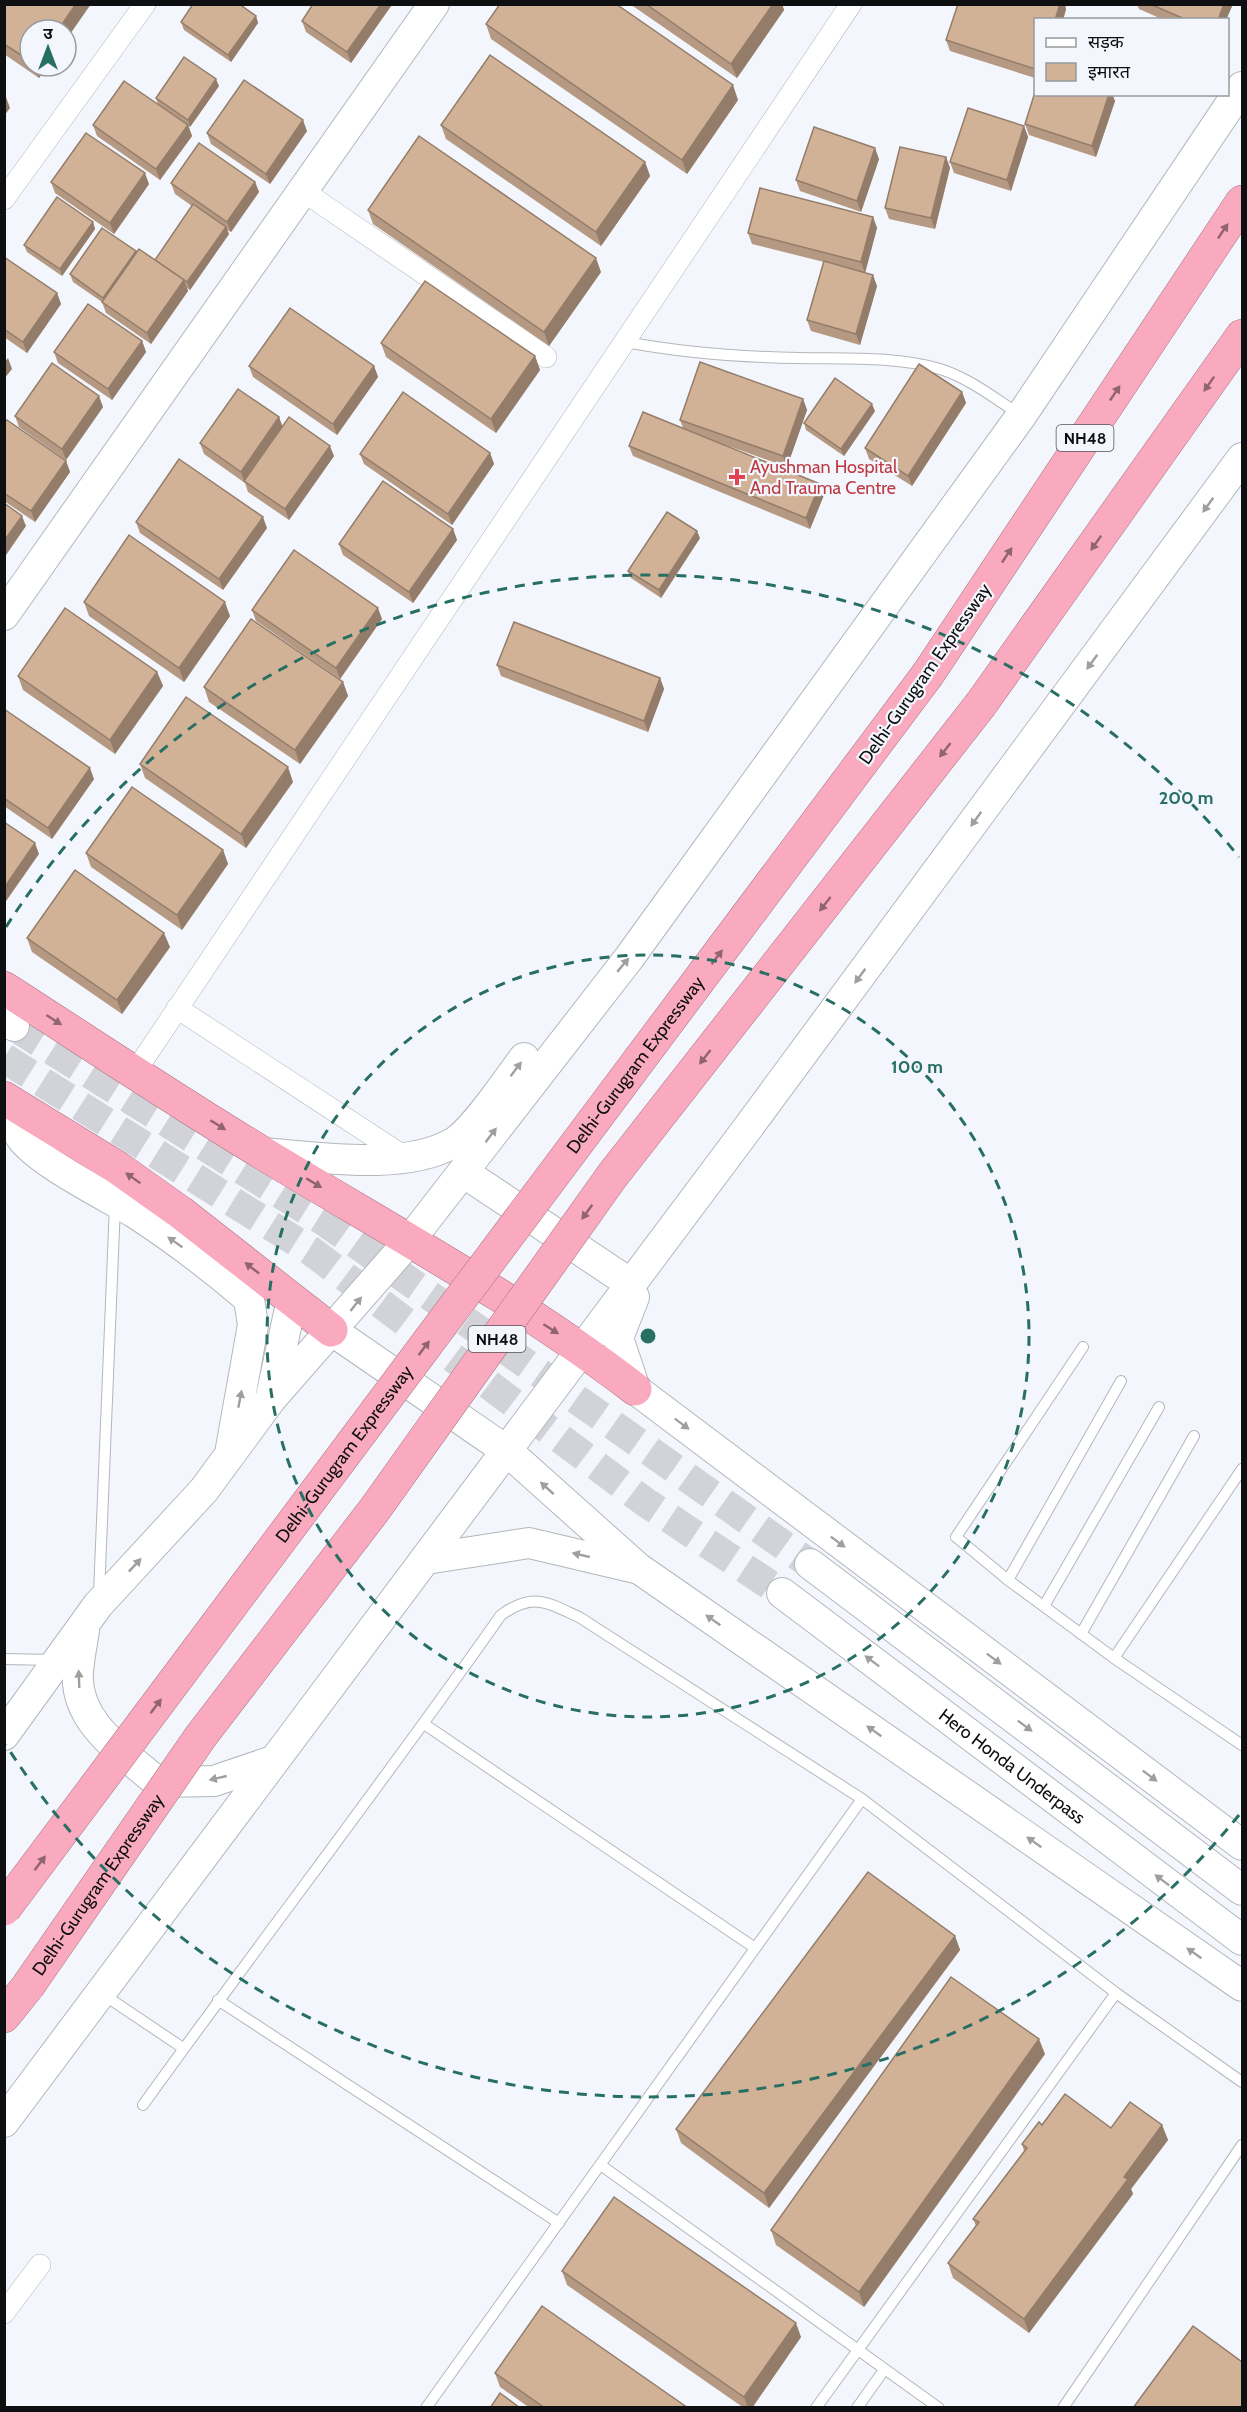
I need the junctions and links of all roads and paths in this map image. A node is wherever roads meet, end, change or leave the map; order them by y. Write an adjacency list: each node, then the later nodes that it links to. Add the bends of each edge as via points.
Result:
1 (145, 4): 6 (street)
2 (434, 4): 5 (main road)
3 (851, 4): 9 (street)
4 (1242, 87): 11 (main road)
5 (303, 191): 10 (street); 13 (main road)
6 (4, 199)
7 (1242, 202): 55 (highway, Delhi-Gurugram Expressway / NH48, one-way to 7, bridge, via 928,674)
8 (1242, 336): 62 (highway, Delhi-Gurugram Expressway / NH48, one-way to 62, bridge, via 981,704 612,1176 375,1509 201,1736)
9 (626, 342): 11 (lane, via 725,357 917,364 962,378); 16 (street)
10 (546, 357)
11 (1022, 416): 15 (main road, one-way to 11, via 636,948)
12 (1242, 458): 24 (main road, one-way to 24)
13 (4, 615)
14 (4, 988): 17 (highway, one-way to 17)
15 (596, 996): 20 (main road, one-way to 15, via 435,1151 469,1130 552,1023 571,1006); 21 (main road, one-way to 15)
16 (177, 1008): 17 (street); 20 (street)
17 (135, 1072): 19 (highway, one-way to 19)
18 (8, 1100): 22 (main road, via 13,1125 24,1141); 25 (highway, one-way to 18, via 163,1199)
19 (263, 1153): 20 (main road, via 331,1158); 23 (highway, one-way to 23)
20 (405, 1157)
21 (463, 1172): 23 (main road); 24 (main road)
22 (116, 1202): 35 (main road, one-way to 22, via 253,1325 249,1299 214,1269); 43 (lane)
23 (410, 1240): 26 (main road, one-way to 23); 28 (highway, one-way to 28)
24 (639, 1273): 28 (main road); 30 (main road, via 618,1338)
25 (291, 1299): 26 (highway); 31 (main road)
26 (331, 1330): 31 (main road); 34 (main road)
27 (1083, 1347): 40 (lane, via 956,1537)
28 (583, 1349): 30 (highway); 34 (main road)
29 (1121, 1380): 40 (lane)
30 (635, 1389): 53 (main road, one-way to 53)
31 (271, 1400): 35 (main road)
32 (1159, 1407): 42 (lane)
33 (1194, 1436): 44 (lane)
34 (507, 1451): 37 (main road); 39 (main road, one-way to 34)
35 (229, 1456): 43 (main road, one-way to 35, via 204,1490)
36 (1242, 1469): 45 (lane)
37 (426, 1559): 39 (main road, one-way to 37, via 529,1543); 51 (main road)
38 (810, 1564): 54 (main road, one-way to 54)
39 (638, 1568): 58 (main road, one-way to 39)
40 (1008, 1580): 42 (lane)
41 (783, 1593): 56 (main road, Hero Honda Underpass, one-way to 41)
42 (1044, 1606): 44 (lane)
43 (92, 1615): 47 (main road); 51 (main road, one-way to 43, via 214,1781 157,1782 91,1721 80,1697 78,1674)
44 (1081, 1634): 45 (lane)
45 (1114, 1658): 50 (lane)
46 (4, 1659): 47 (lane)
47 (59, 1660): 49 (main road)
48 (424, 1724): 52 (lane, via 501,1615 519,1603 538,1600 579,1617); 57 (lane); 61 (lane)
49 (4, 1734)
50 (1242, 1745)
51 (273, 1761): 59 (main road)
52 (862, 1799): 57 (lane); 60 (lane)
53 (1242, 1845)
54 (1242, 1890)
55 (4, 1909)
56 (1242, 1940)
57 (754, 1948): 68 (lane)
58 (1242, 1986)
59 (100, 1993): 63 (lane); 66 (main road)
60 (1116, 1993): 64 (lane); 72 (lane)
61 (218, 2001): 63 (lane); 69 (lane)
62 (4, 2016)
63 (183, 2048): 65 (lane)
64 (1242, 2082)
65 (143, 2106)
66 (4, 2122)
67 (1242, 2145): 78 (lane)
68 (602, 2166): 69 (lane); 72 (lane)
69 (559, 2223): 74 (lane)
70 (39, 2265): 71 (street)
71 (4, 2313)
72 (860, 2350): 73 (lane); 75 (lane)
73 (884, 2370): 76 (lane); 77 (lane)
74 (426, 2408)
75 (816, 2408)
76 (857, 2408)
77 (939, 2408)
78 (1063, 2408)

